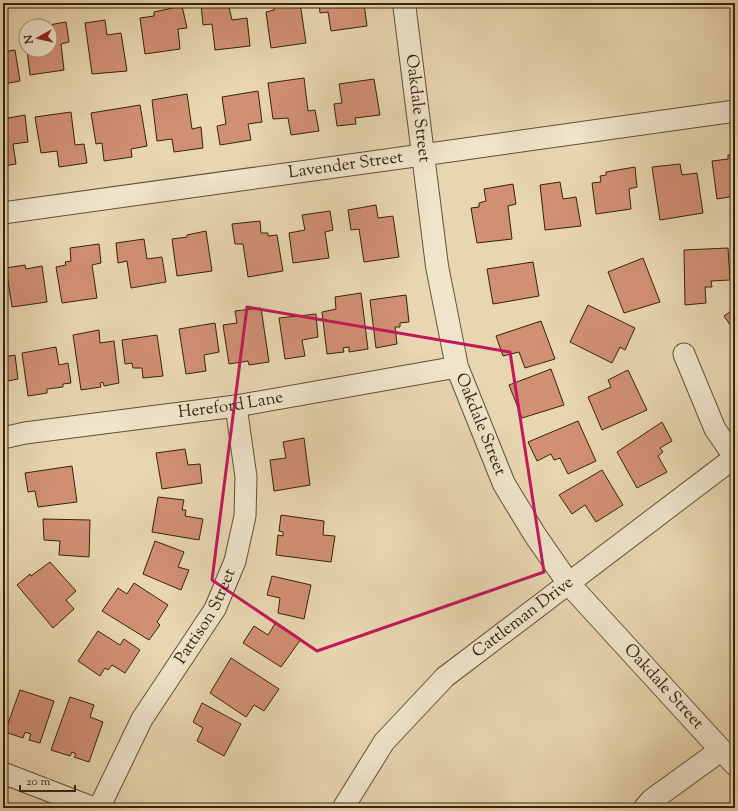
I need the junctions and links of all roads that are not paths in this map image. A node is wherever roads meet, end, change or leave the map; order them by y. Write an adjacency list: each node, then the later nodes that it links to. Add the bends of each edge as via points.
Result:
1 (404, 3): 3 (street, Oakdale Street)
2 (735, 111): 3 (street, Lavender Street)
3 (422, 155): 4 (street, Lavender Street); 6 (street, Oakdale Street, via 437,266)
4 (3, 212)
5 (684, 354): 9 (street, via 715,429)
6 (457, 367): 7 (street, Hereford Lane); 10 (street, Oakdale Street, via 504,484)
7 (236, 406): 8 (street, Hereford Lane); 14 (street, Pattison Street, via 246,476 245,516 235,561 216,609 142,719)
8 (3, 438)
9 (735, 458): 10 (street, Cattleman Drive)
10 (569, 584): 11 (street, Oakdale Street); 15 (street, Cattleman Drive, via 445,677 384,742)
11 (728, 758): 16 (street, via 652,800)
12 (3, 773): 13 (street)
13 (94, 808)
14 (99, 808)
15 (343, 808)
16 (645, 808)

